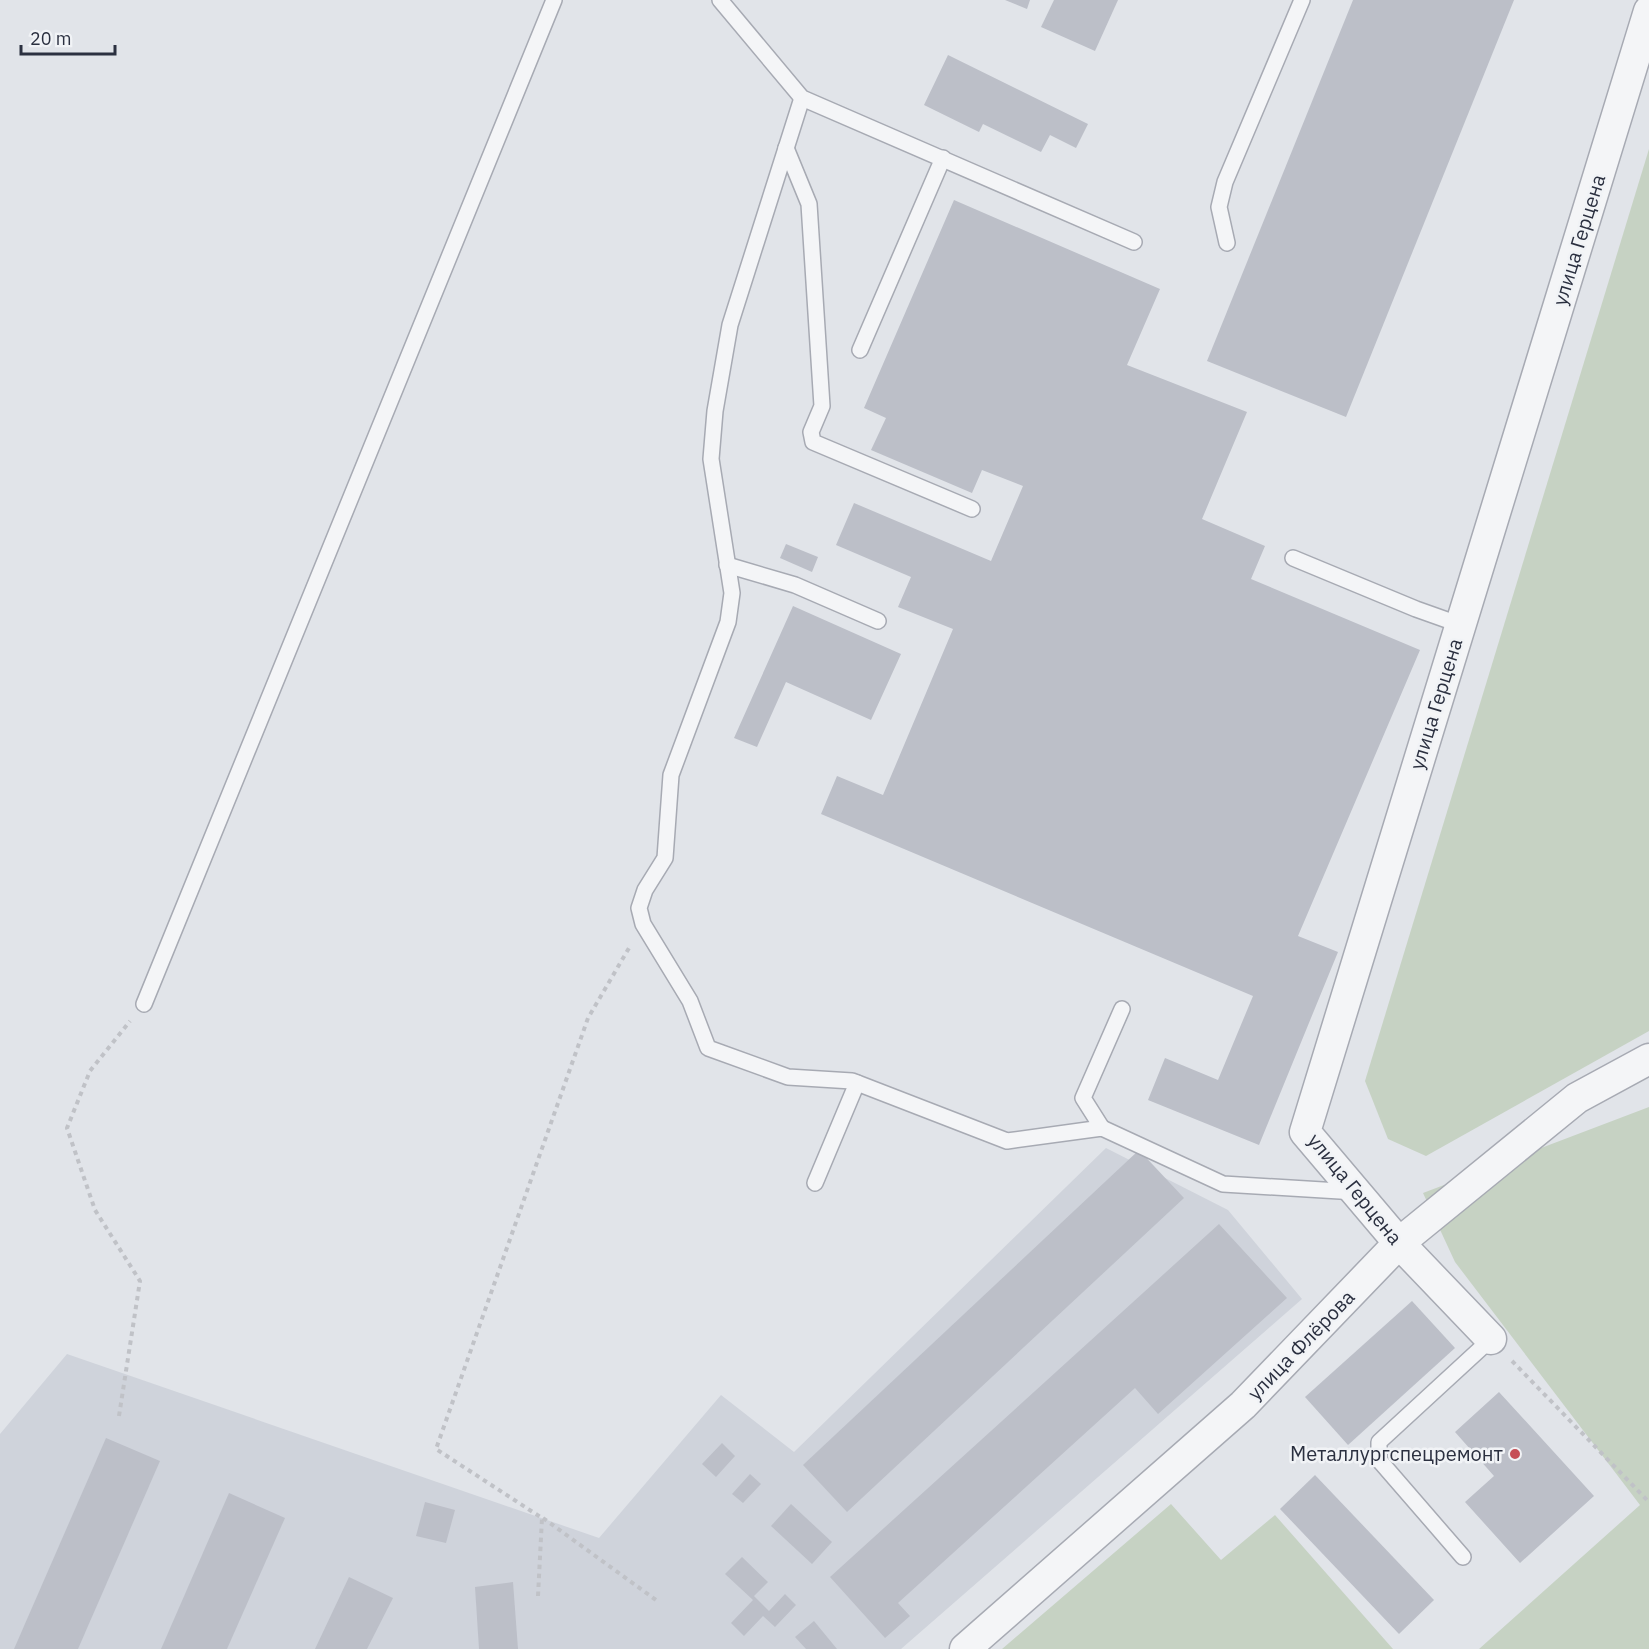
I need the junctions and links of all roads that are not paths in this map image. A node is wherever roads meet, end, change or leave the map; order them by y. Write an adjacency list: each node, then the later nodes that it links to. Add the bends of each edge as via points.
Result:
1 (554, 0): 16 (lane)
2 (720, 0): 5 (lane)
3 (1302, 0): 9 (lane, via 1225,182 1219,207)
4 (1649, 11): 15 (street, улица Герцена)
5 (802, 98): 6 (lane); 7 (lane)
6 (786, 148): 11 (lane, via 809,204 822,406 811,432 813,442); 13 (lane, via 730,325 715,411 711,459)
7 (943, 158): 8 (lane); 10 (lane)
8 (1134, 242)
9 (1227, 243)
10 (860, 350)
11 (972, 509)
12 (1293, 558): 15 (lane)
13 (727, 565): 14 (lane, via 795,585); 19 (lane, via 732,593 728,622 671,775 665,858 645,890 639,908 643,924 690,1001 708,1048 788,1077)
14 (878, 621)
15 (1461, 625): 22 (street, улица Герцена, via 1305,1132)
16 (144, 1004)
17 (1122, 1009): 20 (lane, via 1083,1098)
18 (1649, 1059): 23 (street, улица Флёрова, via 1577,1098)
19 (857, 1083): 20 (lane, via 1007,1141); 21 (lane)
20 (1102, 1128): 22 (lane, via 1223,1184)
21 (815, 1183)
22 (1356, 1192): 23 (street, улица Герцена)
23 (1399, 1243): 24 (street, улица Герцена); 26 (street, улица Флёрова, via 1243,1405)
24 (1491, 1339): 25 (lane, via 1379,1442 1379,1460)
25 (1463, 1557)
26 (965, 1649)

